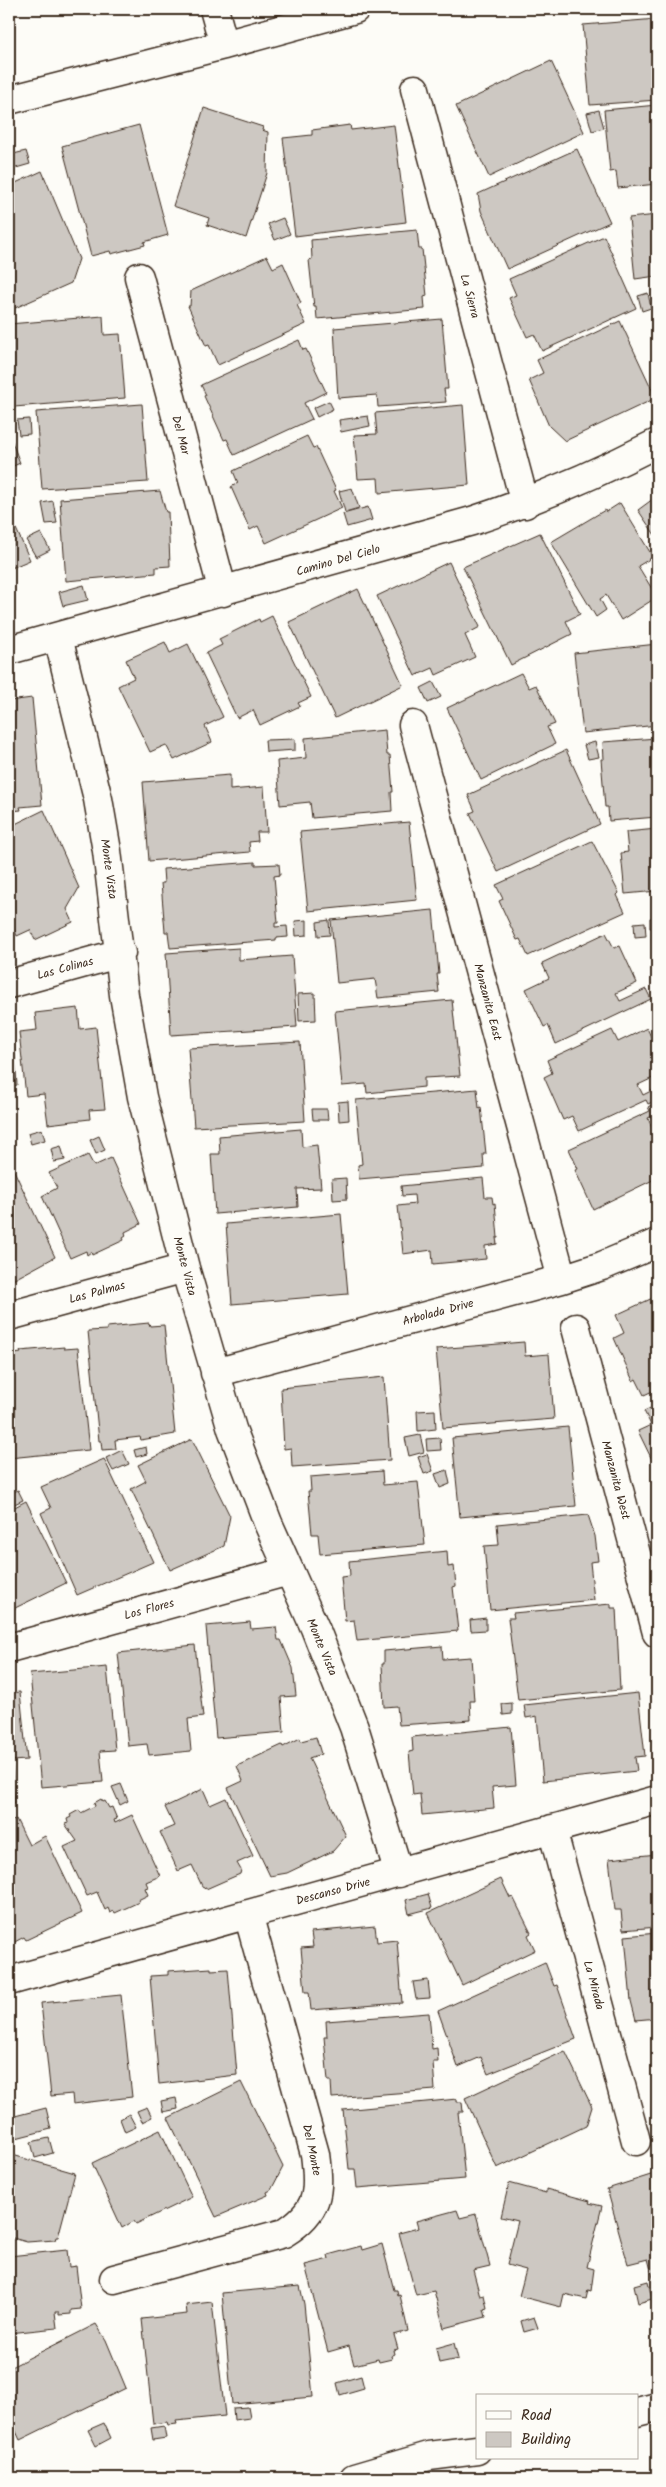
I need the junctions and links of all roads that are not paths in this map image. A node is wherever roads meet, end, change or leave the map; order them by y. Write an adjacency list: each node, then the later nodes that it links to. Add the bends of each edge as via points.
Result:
1 (214, 9): 3 (street)
2 (355, 9): 3 (street)
3 (224, 45): 5 (street)
4 (415, 89): 8 (street, La Sierra)
5 (9, 100)
6 (139, 278): 9 (street, Del Mar)
7 (657, 443): 8 (street, Camino Del Cielo, via 592,476)
8 (524, 504): 9 (street, Camino Del Cielo)
9 (223, 592): 10 (street, Camino Del Cielo)
10 (58, 637): 11 (street, Camino Del Cielo); 13 (street, Monte Vista, via 98,799)
11 (9, 650)
12 (413, 725): 17 (street, Manzanita East)
13 (121, 953): 14 (street, Las Colinas); 16 (street, Monte Vista, via 142,1097)
14 (9, 984)
15 (657, 1243): 17 (street, Arbolada Drive)
16 (185, 1268): 18 (street, Las Palmas); 20 (street, Monte Vista)
17 (562, 1279): 20 (street, Arbolada Drive)
18 (9, 1316)
19 (576, 1328): 22 (street, Manzanita West)
20 (215, 1373): 21 (street, Monte Vista, via 250,1478)
21 (289, 1571): 23 (street, Los Flores); 26 (street, Monte Vista, via 354,1727)
22 (657, 1633)
23 (9, 1648)
24 (657, 1800): 25 (street, Descanso Drive)
25 (552, 1829): 26 (street, Descanso Drive); 29 (street, La Mirada)
26 (399, 1873): 27 (street, Descanso Drive)
27 (248, 1914): 28 (street, Descanso Drive); 30 (street, Del Monte, via 315,2154 318,2181 314,2204 301,2222 284,2233)
28 (9, 1981)
29 (636, 2141)
30 (114, 2279)
31 (657, 2407): 32 (street)
32 (638, 2412)
33 (476, 2450): 34 (street, via 429,2456)
34 (354, 2478)

